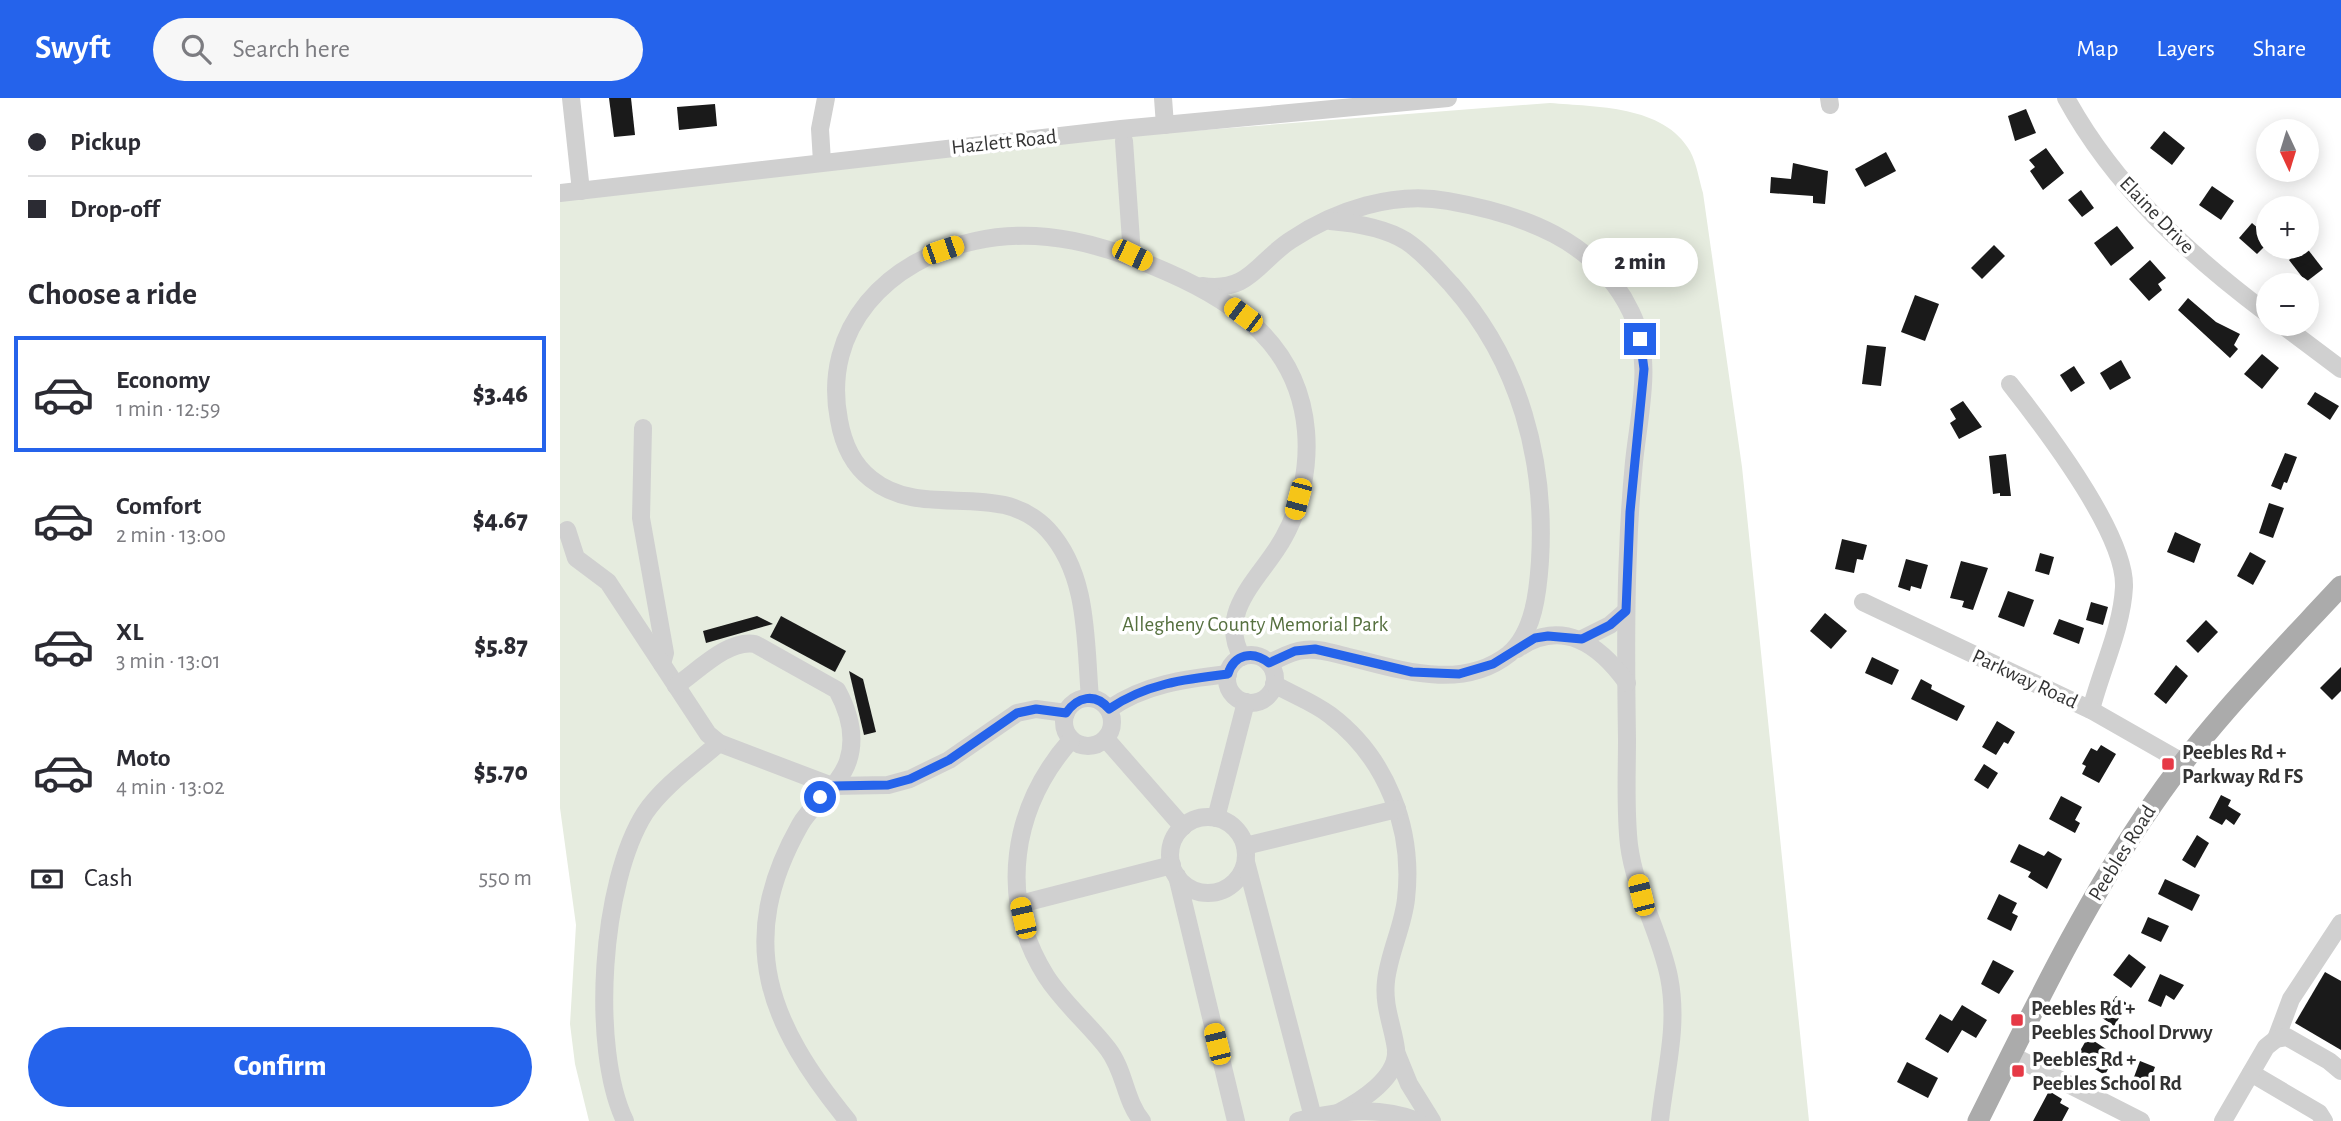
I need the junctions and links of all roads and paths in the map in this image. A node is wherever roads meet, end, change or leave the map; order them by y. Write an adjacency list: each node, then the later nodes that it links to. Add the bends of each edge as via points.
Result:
1 (571, 98): 9 (street)
2 (826, 98): 8 (street, via 820,129)
3 (1163, 98): 6 (street)
4 (1448, 98): 6 (street, Hazlett Road)
5 (2066, 98): 14 (street, Elaine Drive, via 2101,155 2154,216)
6 (1165, 125): 8 (street, Hazlett Road)
7 (1124, 141): 12 (street)
8 (822, 162): 9 (street, Hazlett Road)
9 (581, 191): 10 (street, Hazlett Road)
10 (560, 193)
11 (1325, 221): 13 (street, via 1287,242 1242,282); 22 (street, via 1389,233 1418,250 1460,294 1498,350 1513,379 1537,465 1541,542); 23 (street, via 1388,201 1450,201 1553,232 1579,247 1608,275 1633,316 1644,369)
12 (1132, 255): 13 (street); 34 (street, via 1030,236 987,238 943,250 901,273 867,305 844,340 835,374 837,411 848,449 856,465 878,484 923,501 977,499 1013,506 1030,514 1056,540 1069,559 1080,592)
13 (1202, 286): 27 (street, via 1243,315 1275,347 1296,386 1307,434 1304,479 1293,520 1236,610 1235,645)
14 (2256, 304)
15 (2296, 336): 16 (street)
16 (2341, 369)
17 (2010, 384): 37 (street, via 2071,466 2121,562 2123,597)
18 (643, 428): 29 (street, via 640,518 665,653)
19 (567, 530): 29 (street, via 576,558 608,582)
20 (2341, 586): 42 (main road, Peebles Road)
21 (1863, 602): 37 (street, Parkway Road)
22 (1534, 606): 24 (street, via 1542,623); 26 (street)
23 (1626, 611): 25 (street); 31 (street)
24 (1558, 636): 25 (street); 26 (street, via 1535,638)
25 (1582, 639): 31 (street, via 1603,654)
26 (1511, 653): 28 (street, via 1477,671 1444,676 1315,649 1295,651)
27 (1242, 656): 28 (street, via 1256,655); 30 (street)
28 (1269, 663): 32 (street)
29 (662, 664): 33 (street)
30 (1228, 674): 35 (street, via 1232,693); 36 (street, via 1163,684 1126,697)
31 (1626, 683): 64 (street, via 1629,845 1669,976 1674,1017)
32 (1274, 684): 35 (street, via 1263,699); 44 (street, via 1344,726 1378,768)
33 (676, 686): 41 (street, via 701,726); 43 (street, via 746,642 837,690 852,737 847,764)
34 (1090, 698): 36 (street); 38 (street, via 1072,704)
35 (1246, 702): 45 (street)
36 (1109, 709): 39 (street, via 1113,722)
37 (2091, 710): 42 (street, Parkway Road)
38 (1066, 713): 40 (street, via 1065,730); 43 (street, via 1036,709 1017,713 949,760 910,779 888,785)
39 (1106, 739): 40 (street, via 1091,746); 46 (street)
40 (1072, 740): 49 (street, via 1042,776 1023,825 1017,869)
41 (719, 743): 43 (street); 59 (street, via 646,811 615,897 604,998 609,1065)
42 (2184, 763): 53 (main road, Peebles Road, via 2099,889)
43 (832, 786): 60 (street, via 801,824 782,862 765,915 764,955 774,999 793,1042)
44 (1397, 809): 47 (street); 52 (street, via 1405,833 1408,869 1406,902 1386,982)
45 (1216, 818): 46 (street, via 1196,819); 47 (street, via 1234,826)
46 (1182, 827): 48 (street, via 1172,842)
47 (1246, 854): 48 (street, via 1232,884 1217,892 1196,891); 58 (street)
48 (1174, 870): 49 (street); 61 (street)
49 (1020, 904): 57 (street, via 1035,958 1058,994 1109,1050)
50 (2341, 923): 51 (street, via 2291,999)
51 (2276, 1039): 54 (street, via 2287,1037); 55 (street, via 2266,1046)
52 (1396, 1052): 56 (street, via 1370,1095); 63 (street)
53 (2011, 1055): 65 (main road, Peebles Road); 66 (street)
54 (2341, 1072)
55 (2251, 1073): 67 (street); 68 (street, via 2319,1113)
56 (1338, 1113): 58 (street); 62 (street, via 1382,1111)
57 (1136, 1118)
58 (1308, 1120)
59 (625, 1121)
60 (848, 1121)
61 (1236, 1121)
62 (1418, 1121)
63 (1432, 1121)
64 (1660, 1121)
65 (1978, 1121)
66 (2141, 1121)
67 (2223, 1121)
68 (2324, 1121)

